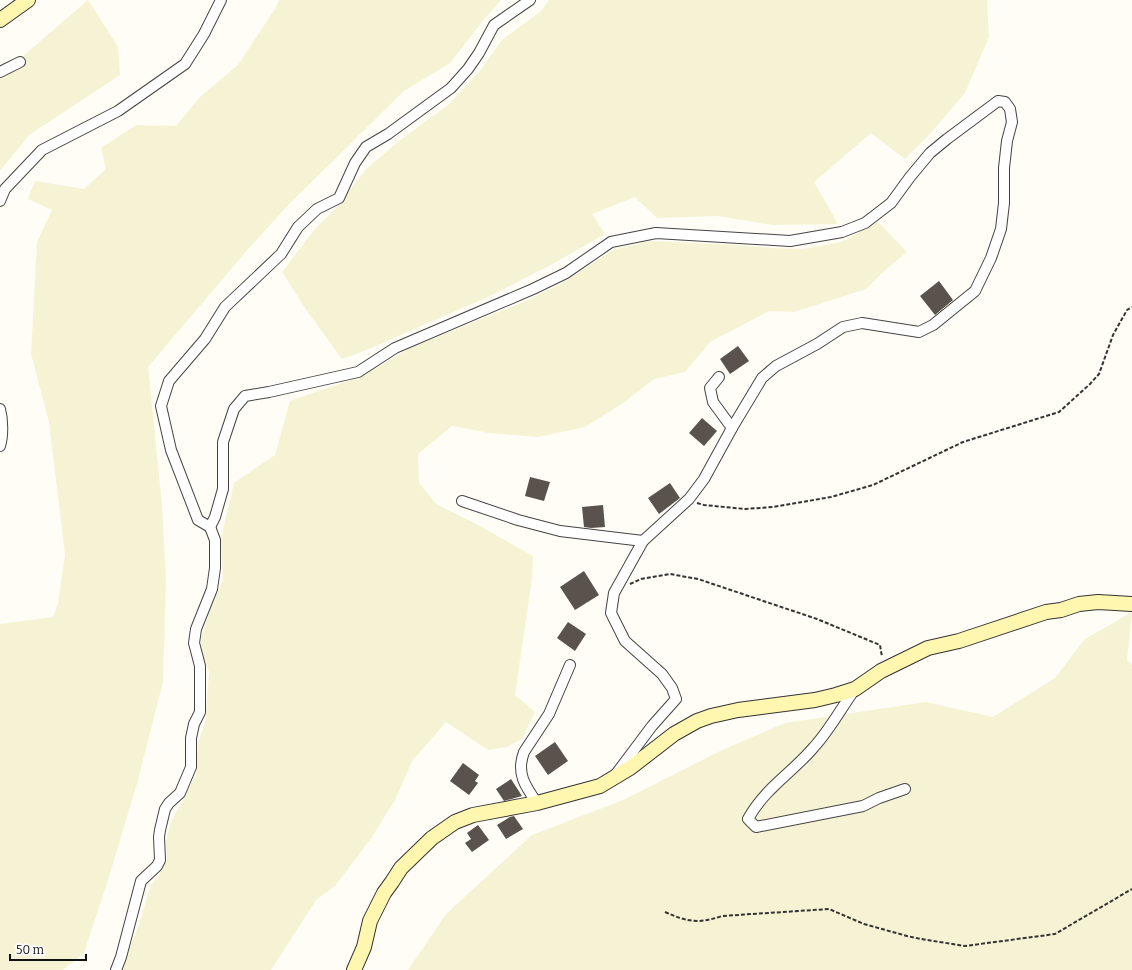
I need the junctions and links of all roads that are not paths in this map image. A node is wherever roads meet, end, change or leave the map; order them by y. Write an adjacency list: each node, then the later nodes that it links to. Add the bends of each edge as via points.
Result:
1 (28, 0): 4 (street)
2 (221, 0): 7 (street, via 185,64 118,111 42,150 6,189)
3 (530, 0): 13 (street, via 494,25 480,53 450,88 388,134 366,147 355,163 339,198 317,209 298,227 281,254 225,307 205,339 169,380 161,406 171,450 198,520)
4 (0, 20)
5 (20, 62): 6 (street)
6 (0, 72)
7 (0, 201)
8 (719, 377): 10 (street, via 710,388 713,402)
9 (0, 409): 11 (street)
10 (732, 428): 13 (street, via 762,378 776,366 843,327 862,323 920,332 933,325 975,291 1001,229 1004,168 1012,122 1010,109 1005,102 998,101 947,138 910,177 891,203 864,223 842,232 790,241 656,233 611,242 559,276 395,348 358,372 245,396 234,409 223,442 223,489); 14 (street, via 704,479 688,499)
11 (0, 446)
12 (462, 501): 14 (street, via 560,531)
13 (210, 527): 21 (street, via 215,540 215,568 212,589 196,629 194,643 200,666 200,712 194,724 192,767 180,793 165,809 159,837 160,860 153,871 141,881)
14 (643, 541): 18 (street, via 614,593 611,613 625,641 662,674 676,699)
15 (1132, 604): 17 (street, via 1079,604 928,648 882,671)
16 (570, 665): 20 (street, via 549,714 524,752 520,765 526,787)
17 (855, 689): 18 (street, via 815,700 712,716 686,726); 19 (street, via 814,747 764,795 748,819 756,827 855,808)
18 (614, 777): 20 (street, via 600,786)
19 (905, 789)
20 (537, 804): 22 (street, via 473,815 454,822 432,838 401,868 384,893 370,921 364,947)
21 (116, 970)
22 (354, 970)

